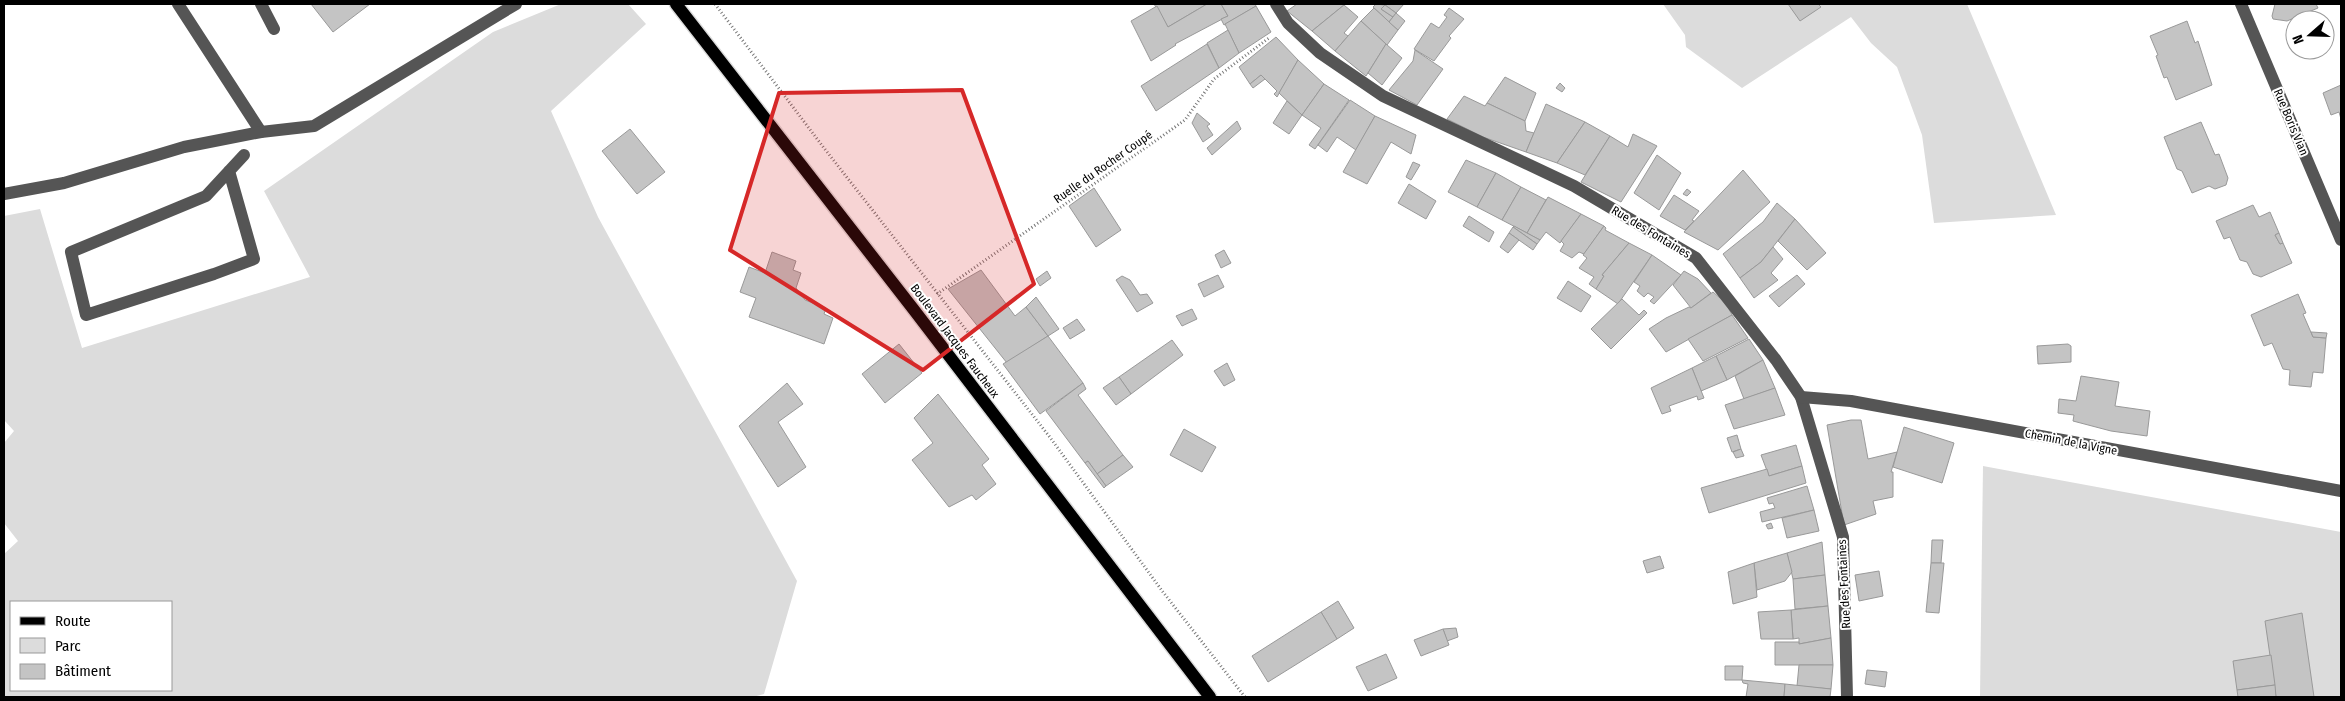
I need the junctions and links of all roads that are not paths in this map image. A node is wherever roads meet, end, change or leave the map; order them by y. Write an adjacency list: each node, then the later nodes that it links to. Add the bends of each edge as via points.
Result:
1 (178, 4): 8 (street)
2 (261, 4): 7 (street)
3 (516, 4): 8 (street, via 314,126)
4 (676, 4): 15 (main road, Boulevard Jacques Faucheux)
5 (1276, 4): 13 (street, Rue des Fontaines, via 1288,23 1320,53 1383,96 1574,186 1696,258)
6 (2241, 4): 12 (street, Rue Boris Vian)
7 (274, 29)
8 (261, 132): 11 (street, via 184,148 64,183)
9 (244, 155): 10 (street)
10 (229, 171): 10 (street, via 206,196 71,252 86,314 254,259)
11 (4, 194)
12 (2341, 240)
13 (1801, 397): 14 (street, Chemin de la Vigne, via 1861,403); 16 (street, Rue des Fontaines, via 1843,537)
14 (2341, 491)
15 (1210, 697)
16 (1847, 697)

